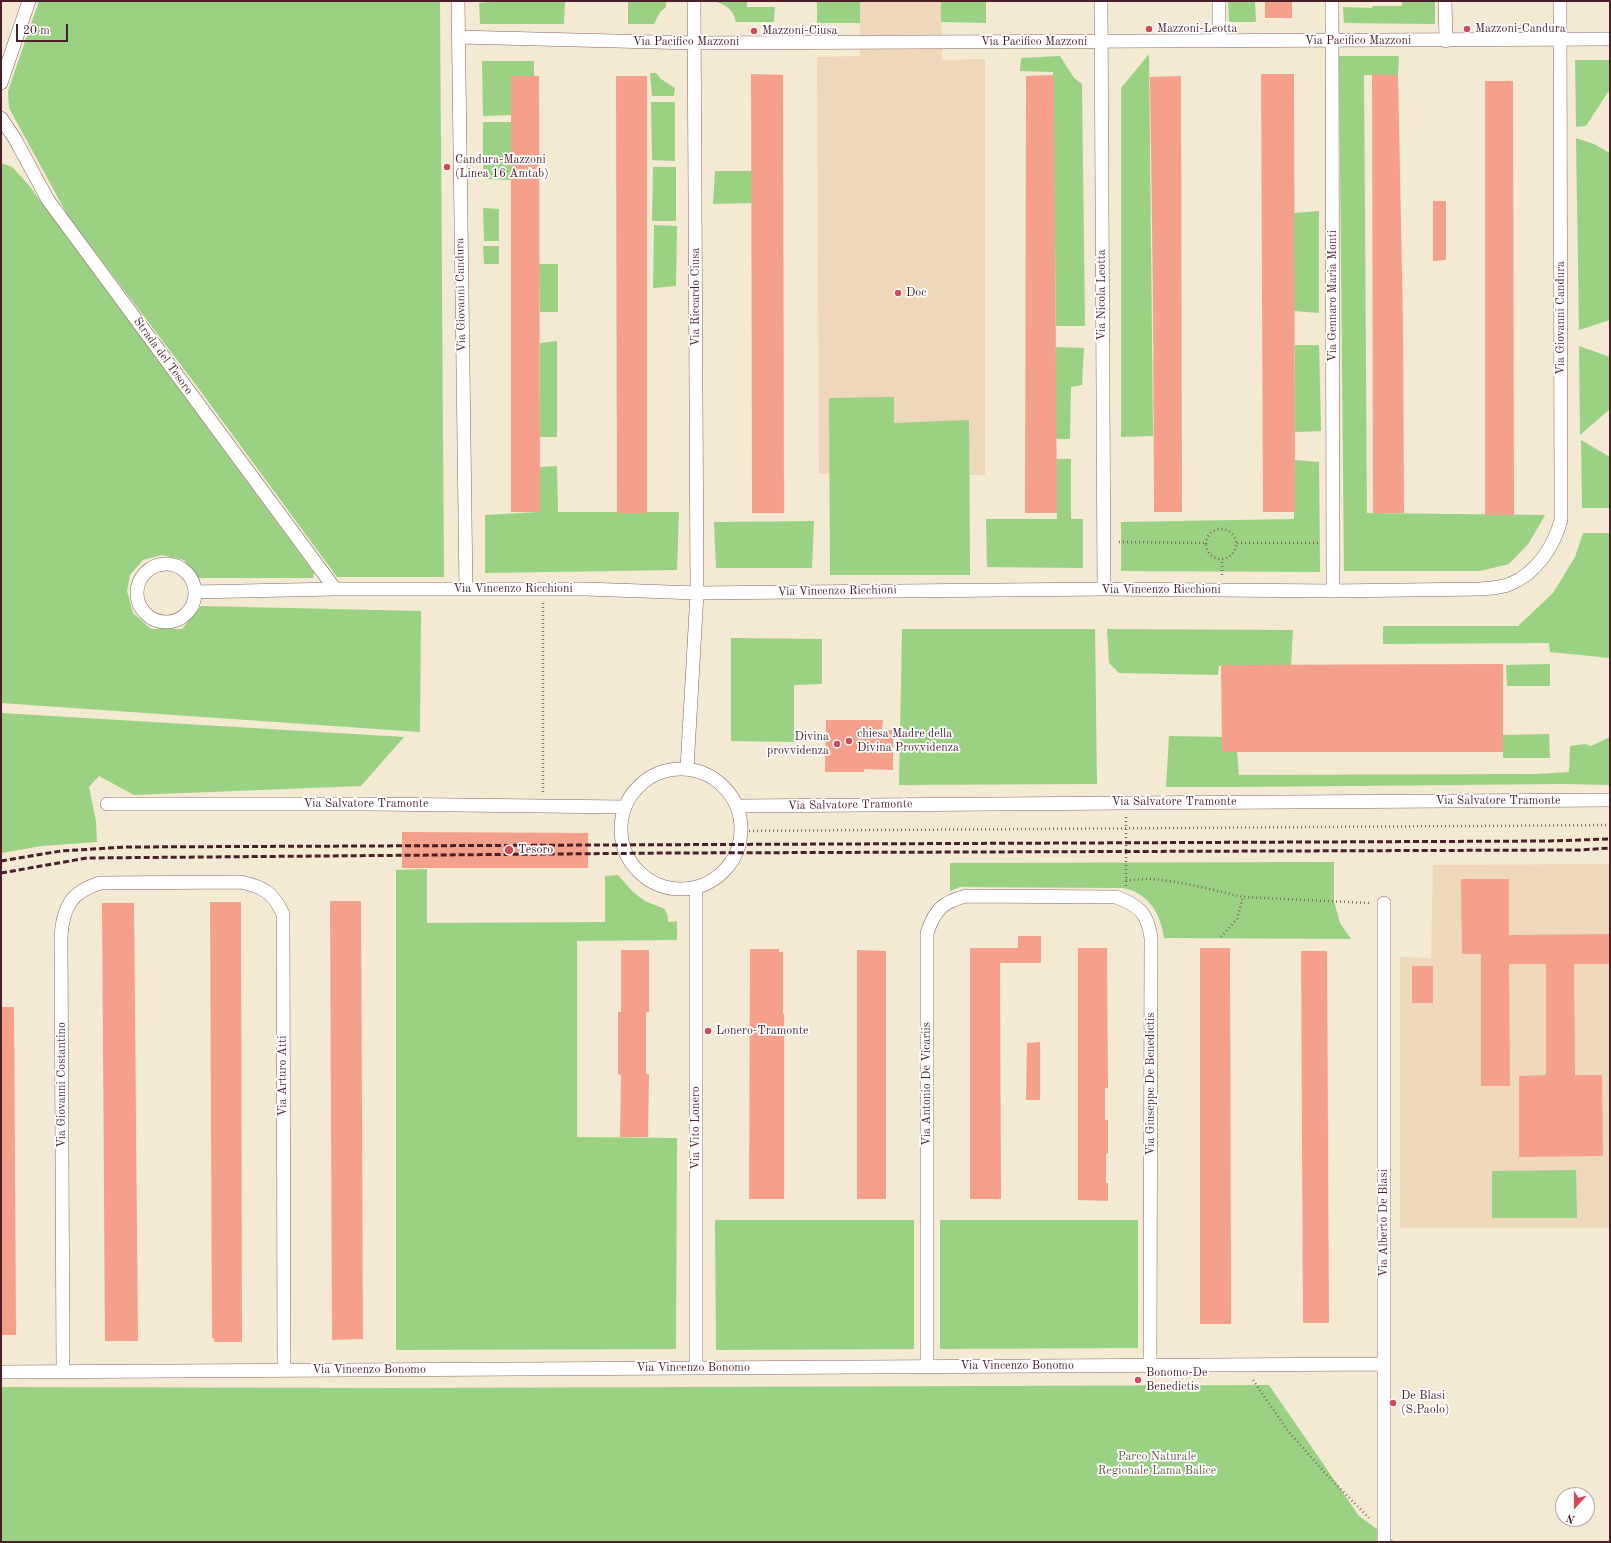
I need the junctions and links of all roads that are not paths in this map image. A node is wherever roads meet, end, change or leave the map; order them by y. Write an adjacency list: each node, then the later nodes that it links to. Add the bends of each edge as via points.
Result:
1 (29, 1): 17 (street)
2 (458, 1): 9 (street, Via Giovanni Candura)
3 (694, 1): 16 (street, Via Riccardo Ciusa)
4 (1101, 1): 15 (street, Via Nicola Leotta)
5 (1219, 1): 13 (street)
6 (1332, 1): 12 (street, Via Gennaro Maria Monti)
7 (1445, 1): 14 (street)
8 (1560, 1): 10 (street, Via Giovanni Candura)
9 (458, 37): 16 (street, Via Pacifico Mazzoni); 20 (street, Via Giovanni Candura)
10 (1560, 39): 11 (street, Via Pacifico Mazzoni); 14 (street, Via Pacifico Mazzoni); 22 (street, Via Giovanni Candura, via 1561,520 1551,547 1535,566 1510,584)
11 (1610, 39)
12 (1332, 40): 13 (street, Via Pacifico Mazzoni); 14 (street, Via Pacifico Mazzoni); 23 (street, Via Gennaro Maria Monti)
13 (1219, 41): 15 (street, Via Pacifico Mazzoni)
14 (1446, 41)
15 (1101, 42): 16 (street, Via Pacifico Mazzoni); 21 (street, Via Nicola Leotta)
16 (694, 43): 25 (street, Via Riccardo Ciusa)
17 (1, 82)
18 (1, 118): 19 (street, Strada del Tesoro, via 48,200)
19 (335, 589): 20 (street, Via Vincenzo Ricchioni); 24 (street, Via Vincenzo Ricchioni)
20 (466, 589): 25 (street, Via Vincenzo Ricchioni)
21 (1104, 589): 23 (street, Via Vincenzo Ricchioni); 25 (street, Via Vincenzo Ricchioni)
22 (1480, 589): 23 (street, Via Vincenzo Ricchioni)
23 (1332, 591)
24 (195, 592): 24 (street, via 189,575 174,565 164,564 144,574 138,585 137,595 141,607 150,617 167,621 176,620 190,609)
25 (697, 593): 26 (street, Via Riccardo Ciusa)
26 (687, 769): 29 (street, via 703,773 717,781 729,792); 30 (street, via 668,770 650,778 635,790)
27 (1610, 800): 29 (street, Via Salvatore Tramonte)
28 (108, 804): 30 (street, Via Salvatore Tramonte)
29 (737, 806): 32 (street, via 741,831 735,858 724,872)
30 (625, 807): 32 (street, via 621,825 622,844 629,861 641,875 657,885 675,890)
31 (165, 882): 39 (street, Via Arturo Atti, via 240,882 257,885 269,892 278,902 283,914); 41 (street, Via Giovanni Costantino, via 100,883 86,888 68,904 62,920)
32 (696, 888): 38 (street, Via Vito Lonero)
33 (1040, 897): 36 (street, Via Giuseppe De Benedictis, via 1116,897 1131,902 1143,912 1150,925); 37 (street, Via Antonio De Vicariis, via 966,896 954,899 942,906 932,918 927,933)
34 (1384, 903): 35 (street, Via Alberto De Blasi)
35 (1384, 1364): 36 (street, Via Vincenzo Bonomo); 42 (street, Via Alberto De Blasi)
36 (1150, 1365): 37 (street, Via Vincenzo Bonomo)
37 (927, 1366): 38 (street, Via Vincenzo Bonomo)
38 (696, 1368): 39 (street, Via Vincenzo Bonomo)
39 (284, 1370): 41 (street, Via Vincenzo Bonomo)
40 (1, 1372): 41 (street, Via Vincenzo Bonomo)
41 (63, 1372)
42 (1384, 1538)

